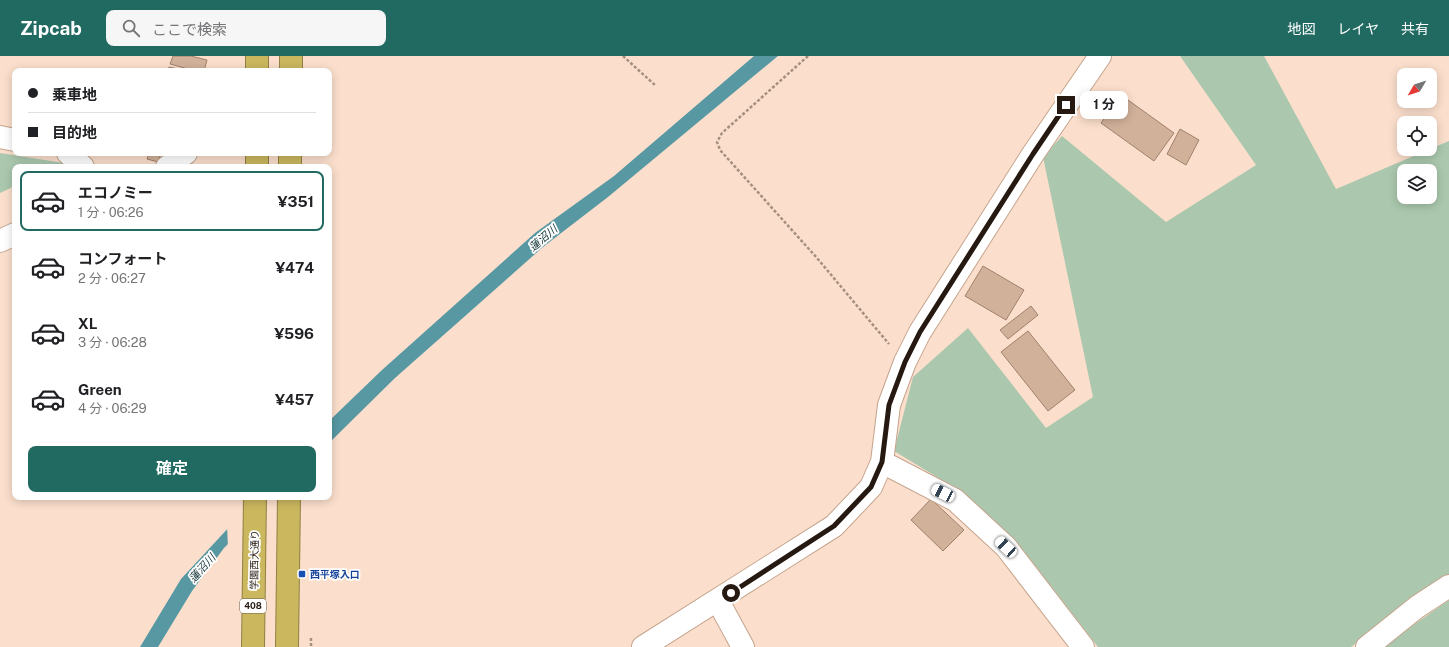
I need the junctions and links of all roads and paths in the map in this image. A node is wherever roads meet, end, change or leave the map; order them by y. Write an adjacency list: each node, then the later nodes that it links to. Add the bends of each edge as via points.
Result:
1 (257, 56): 6 (highway)
2 (291, 56): 7 (highway)
3 (624, 56): 8 (path)
4 (808, 56): 17 (path, via 722,133 716,142 720,150 817,258)
5 (1100, 56): 17 (street, via 1033,154 936,305)
6 (257, 68)
7 (291, 68)
8 (656, 86)
9 (0, 137): 10 (street)
10 (12, 139)
11 (71, 156): 13 (street)
12 (182, 156): 14 (street)
13 (80, 164)
14 (171, 164)
15 (12, 235): 16 (street)
16 (0, 241)
17 (905, 362): 18 (street, via 889,405)
18 (882, 462): 22 (street, via 871,487 834,526); 27 (street, via 955,500 1006,547)
19 (255, 500): 23 (highway, 学園西大通り / 408)
20 (289, 505): 24 (highway)
21 (1449, 586): 28 (street, via 1417,607)
22 (718, 601): 25 (street); 26 (street)
23 (253, 647)
24 (287, 647)
25 (643, 647)
26 (742, 647)
27 (1083, 647)
28 (1367, 647)

